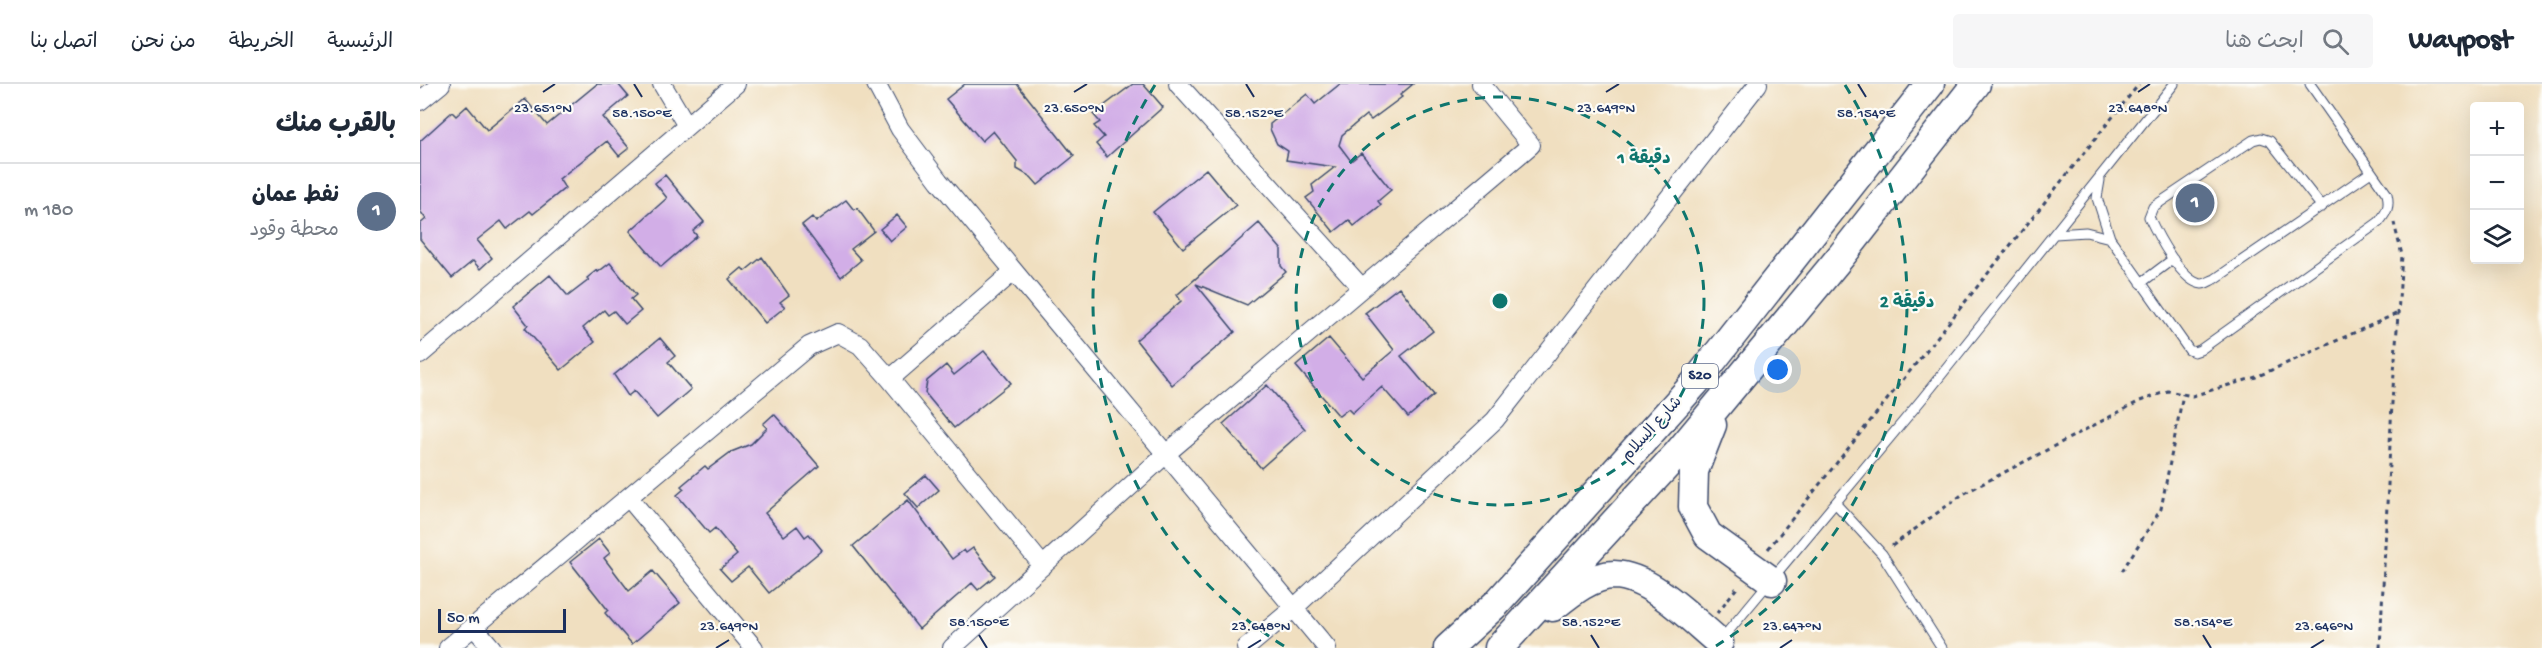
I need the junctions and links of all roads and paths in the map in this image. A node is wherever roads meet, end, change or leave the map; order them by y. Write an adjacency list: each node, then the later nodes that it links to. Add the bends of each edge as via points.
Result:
1 (441, 84): 13 (street)
2 (662, 84): 14 (street)
3 (736, 84): 14 (street)
4 (876, 84): 22 (street, via 916,153)
5 (1178, 84): 24 (street)
6 (1758, 84): 37 (street, via 1496,420)
7 (1929, 84): 47 (main road, شارع السلام / S20, via 1694,384 1497,603)
8 (1976, 84): 29 (main road, شارع السلام / S20)
9 (2139, 84): 36 (path)
10 (2174, 84): 16 (lane)
11 (2310, 84): 15 (lane)
12 (1485, 85): 24 (street, via 1531,145)
13 (420, 101)
14 (687, 126): 26 (street)
15 (2371, 172): 17 (lane, via 2387,194); 18 (lane)
16 (2101, 177): 19 (lane); 20 (lane, via 2097,198)
17 (2389, 204): 23 (lane, via 2379,222 2194,352); 25 (path, via 2403,255)
18 (2322, 207): 21 (lane, via 2202,284 2189,280); 21 (lane, via 2270,141 2253,140 2153,207 2149,217)
19 (2055, 234): 20 (lane, via 2086,232); 32 (lane)
20 (2110, 238): 23 (lane)
21 (2174, 259): 23 (lane)
22 (1013, 272): 27 (street); 30 (street)
23 (2141, 283)
24 (1362, 288): 30 (street)
25 (2398, 313): 28 (path, via 2256,377 2192,396); 49 (path)
26 (420, 355)
27 (890, 379): 31 (street, via 860,345 838,333 809,346); 34 (street)
28 (2183, 394): 33 (path, via 2168,391 2140,401 1964,494); 35 (path, via 2161,509)
29 (1722, 400): 36 (main road, via 1694,471 1693,507 1708,535); 40 (main road, شارع السلام / S20)
30 (1167, 453): 34 (street); 37 (street)
31 (629, 498): 38 (street); 43 (street)
32 (1836, 504): 33 (lane); 36 (lane)
33 (1882, 554): 48 (lane)
34 (1043, 566): 44 (street)
35 (2122, 571)
36 (1763, 574): 39 (lane); 39 (path)
37 (1294, 608): 45 (street); 46 (street)
38 (474, 627): 41 (street); 42 (street)
39 (1712, 640): 40 (main road, via 1671,602 1638,581 1613,575 1588,583)
40 (1502, 645)
41 (448, 648)
42 (492, 648)
43 (754, 648)
44 (952, 648)
45 (1246, 648)
46 (1327, 648)
47 (1448, 648)
48 (1942, 648)
49 (2380, 648)

